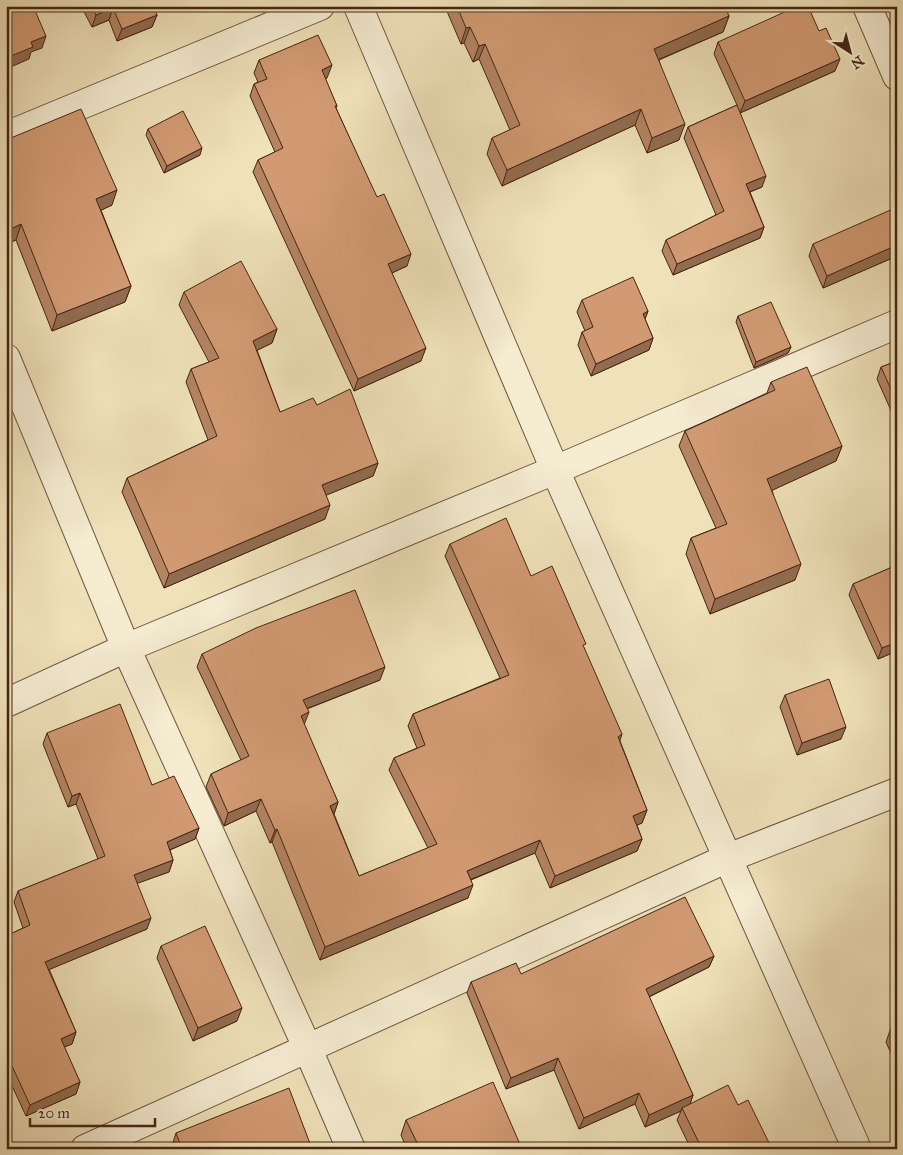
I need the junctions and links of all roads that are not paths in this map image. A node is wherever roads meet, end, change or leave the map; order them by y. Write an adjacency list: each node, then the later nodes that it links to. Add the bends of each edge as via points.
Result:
1 (320, 6): 5 (street)
2 (358, 6): 8 (street)
3 (866, 6): 4 (street)
4 (897, 76)
5 (6, 136)
6 (897, 324): 8 (street)
7 (6, 358): 9 (street)
8 (555, 470): 9 (street); 12 (street)
9 (126, 648): 10 (street); 13 (street)
10 (6, 703)
11 (897, 792): 12 (street)
12 (728, 858): 13 (street); 16 (street)
13 (307, 1047): 14 (street); 15 (street)
14 (85, 1149)
15 (351, 1149)
16 (857, 1149)

